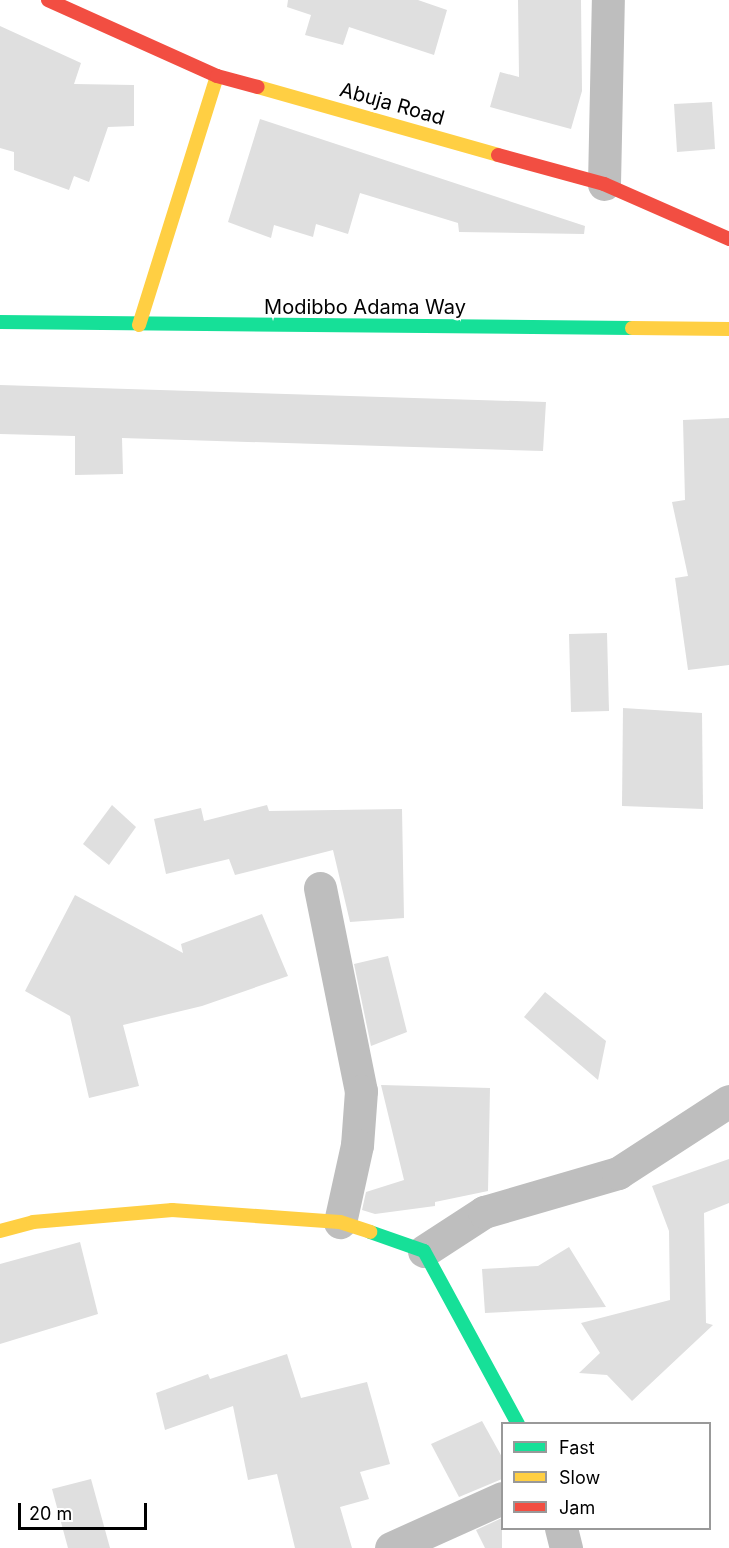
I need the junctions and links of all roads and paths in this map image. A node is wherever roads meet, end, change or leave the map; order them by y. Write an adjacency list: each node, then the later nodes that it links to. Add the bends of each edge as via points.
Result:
1 (48, 0): 3 (main road, Abuja Road)
2 (608, 0): 4 (street)
3 (217, 76): 4 (main road, Abuja Road); 7 (main road)
4 (604, 183): 5 (main road, Abuja Road)
5 (729, 239)
6 (0, 322): 7 (main road, Modibbo Adama Way)
7 (139, 325): 8 (main road, Modibbo Adama Way)
8 (729, 330)
9 (320, 888): 11 (street, via 362,1091 357,1145)
10 (729, 1101): 13 (street, via 618,1173 484,1212)
11 (340, 1222): 12 (main road, via 172,1210 33,1222); 13 (main road)
12 (0, 1231)
13 (424, 1251): 14 (main road)
14 (517, 1422)
15 (501, 1498): 17 (street)
16 (562, 1530): 18 (street)
17 (391, 1548)
18 (566, 1548)

